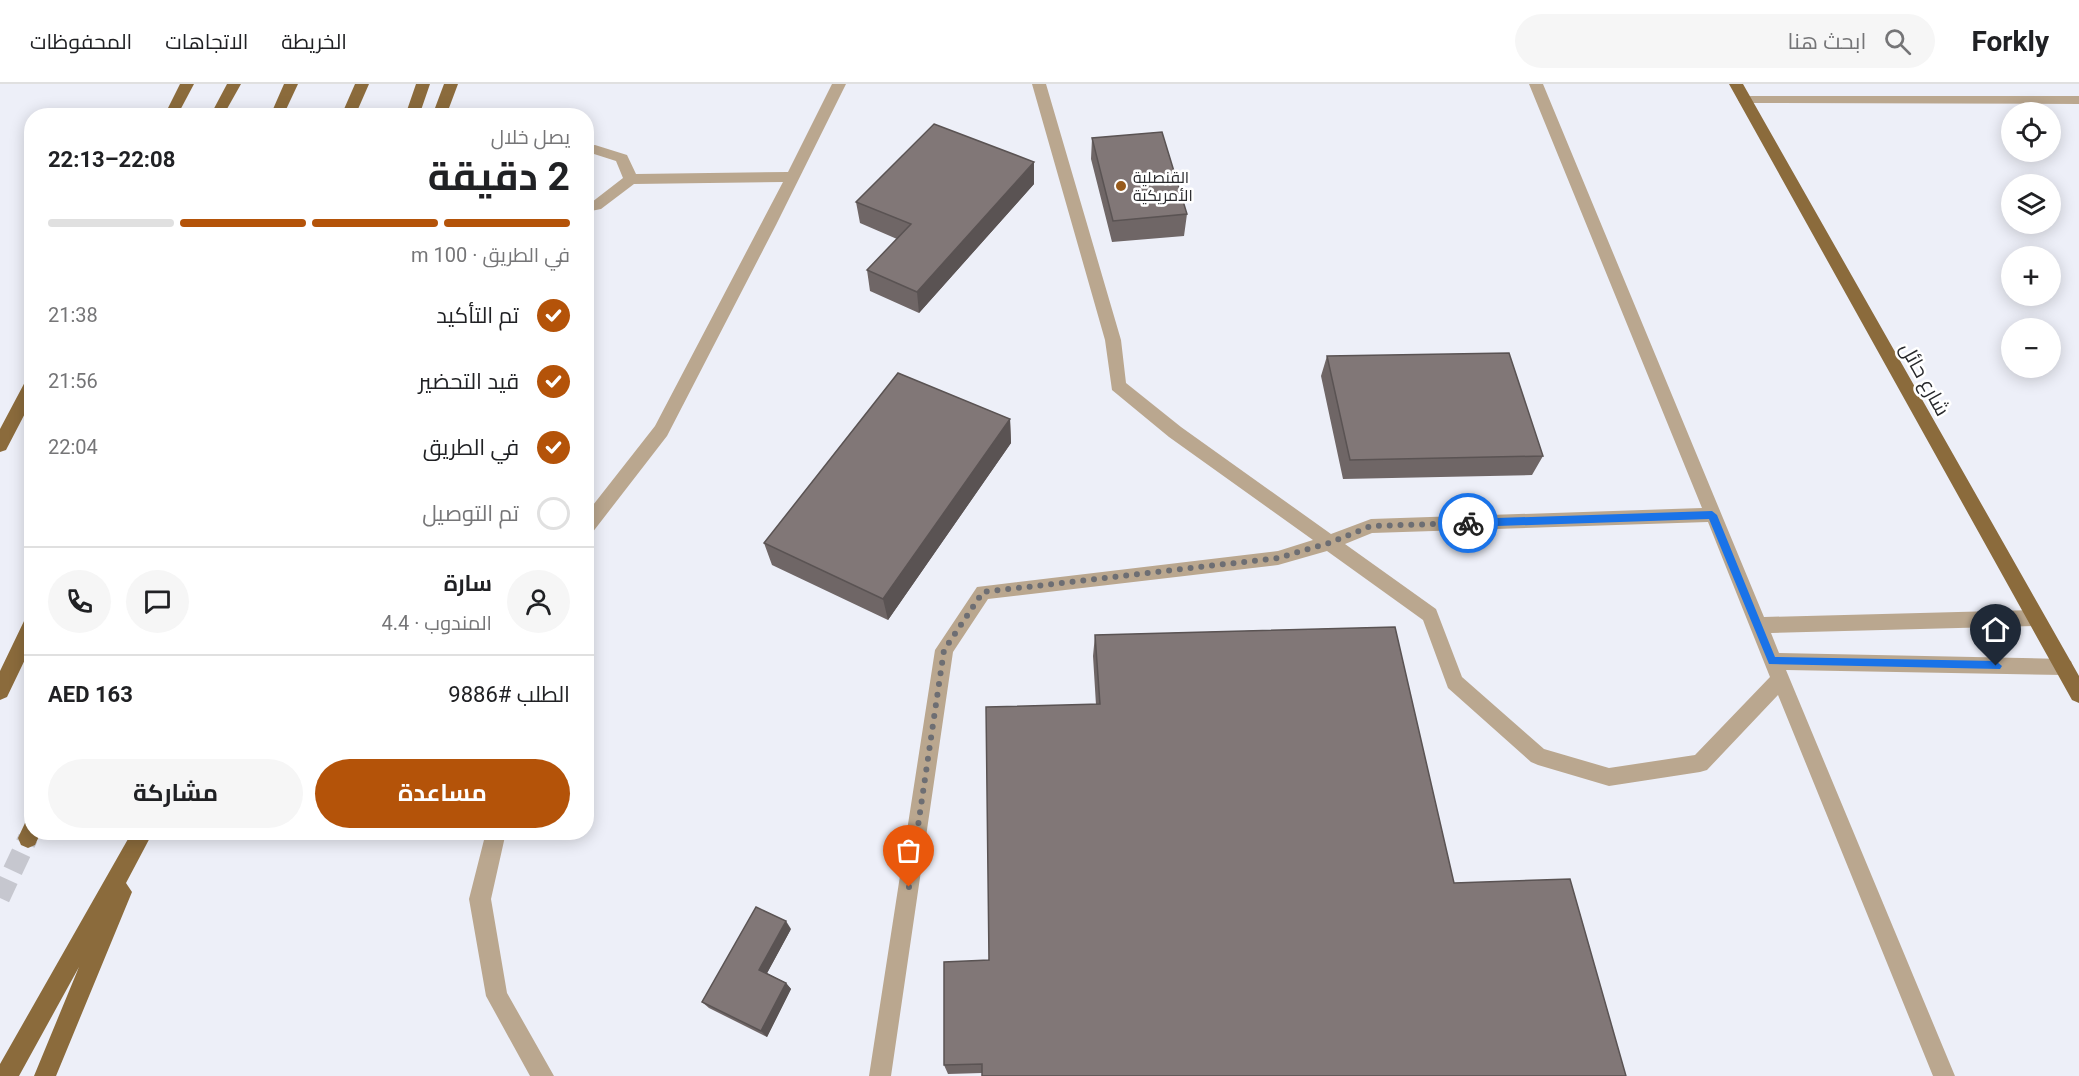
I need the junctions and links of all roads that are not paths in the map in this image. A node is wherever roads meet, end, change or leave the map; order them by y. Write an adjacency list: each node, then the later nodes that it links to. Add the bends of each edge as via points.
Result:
1 (187, 84): 13 (main road)
2 (234, 84): 14 (main road)
3 (291, 84): 15 (main road)
4 (362, 84): 16 (main road)
5 (423, 84): 17 (main road)
6 (451, 84): 18 (main road)
7 (839, 84): 20 (street)
8 (1039, 84): 29 (street, via 1113,340 1118,386)
9 (1536, 84): 27 (street)
10 (1736, 84): 11 (main road, شارع حائل)
11 (1745, 100): 12 (street); 30 (main road, شارع حائل)
12 (2079, 100)
13 (174, 108)
14 (220, 108)
15 (280, 108)
16 (352, 108)
17 (415, 108)
18 (442, 108)
19 (594, 149): 21 (street, via 622,158)
20 (793, 177): 21 (street); 28 (street, via 661,431)
21 (631, 179): 22 (street)
22 (594, 206)
23 (24, 399): 25 (main road)
24 (24, 424): 26 (main road)
25 (0, 445)
26 (0, 461)
27 (1712, 515): 29 (street, via 1371,526); 31 (street)
28 (594, 518)
29 (1329, 543): 34 (street, via 1430,615 1455,682 1538,756 1609,777 1701,763); 45 (street, via 1278,558 983,592 944,650)
30 (2036, 618): 31 (street); 33 (main road, شارع حائل)
31 (1757, 625): 34 (street)
32 (24, 642): 35 (main road)
33 (2064, 667): 34 (street); 36 (main road, شارع حائل)
34 (1776, 670): 46 (street)
35 (0, 691)
36 (2079, 694)
37 (140, 840): 41 (main road)
38 (142, 840): 42 (main road)
39 (142, 840): 43 (main road)
40 (493, 840): 44 (street, via 480,899 497,996)
41 (6, 1076)
42 (45, 1076)
43 (57, 1076)
44 (543, 1076)
45 (880, 1076)
46 (1944, 1076)

